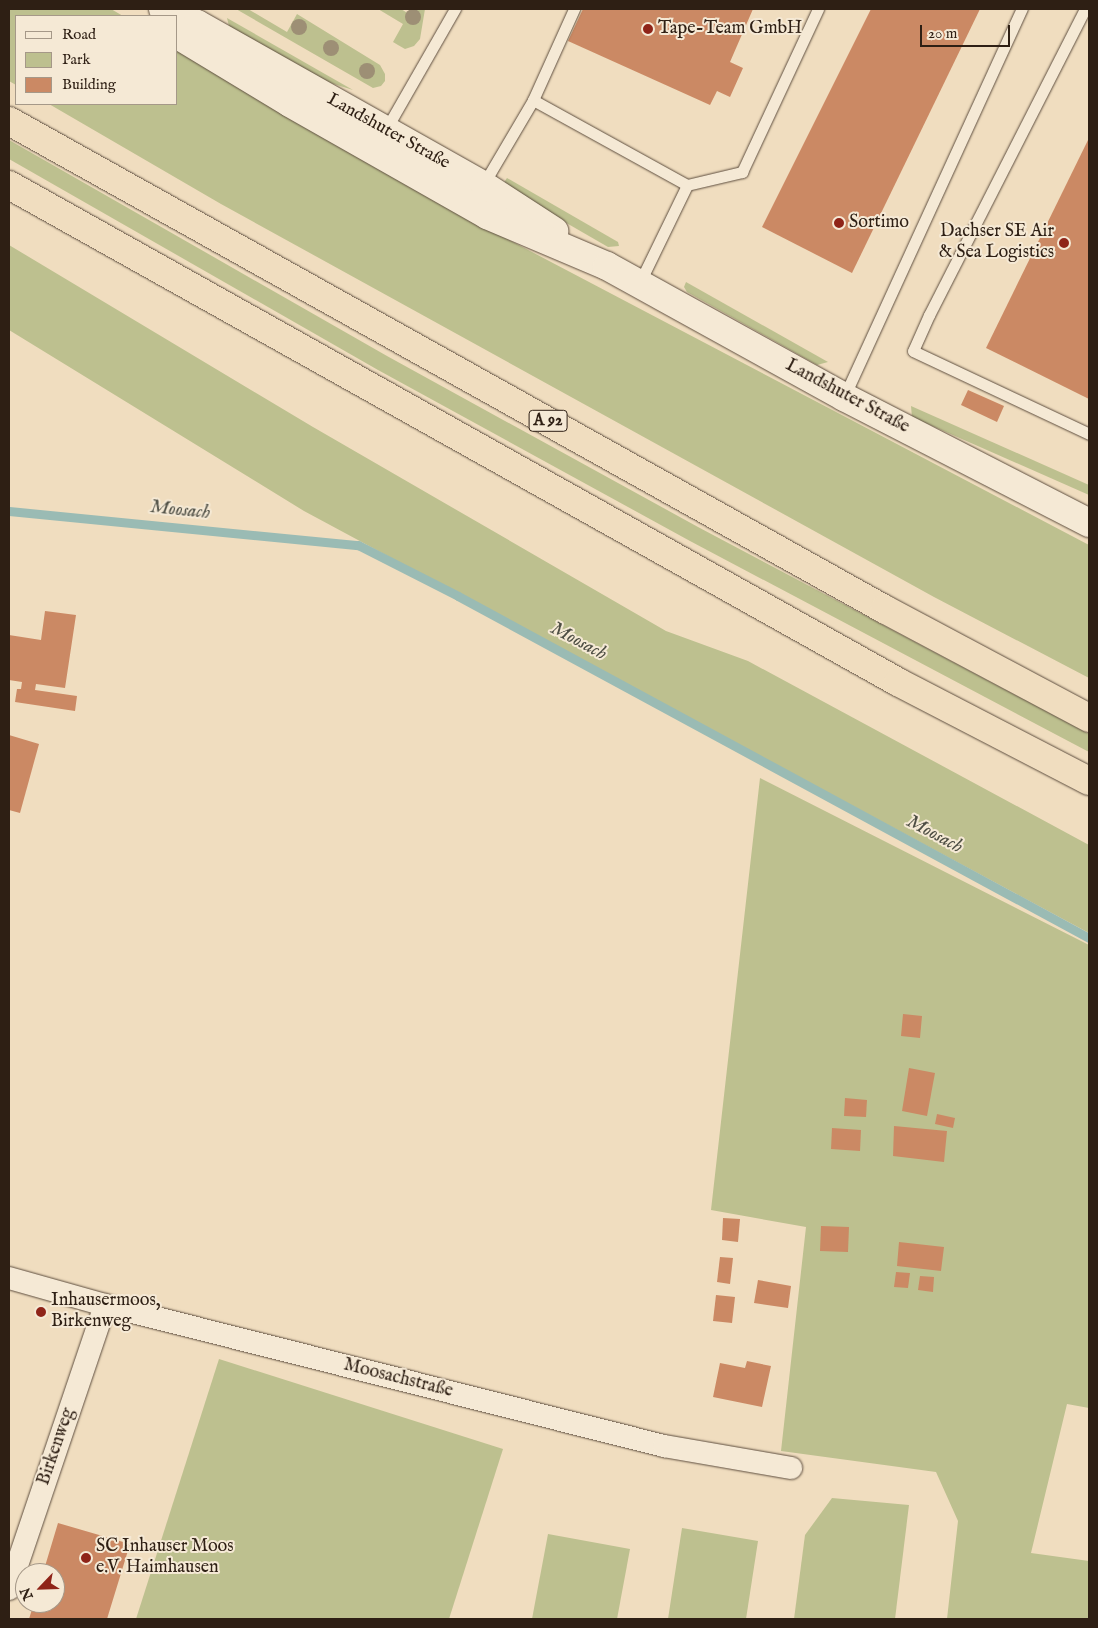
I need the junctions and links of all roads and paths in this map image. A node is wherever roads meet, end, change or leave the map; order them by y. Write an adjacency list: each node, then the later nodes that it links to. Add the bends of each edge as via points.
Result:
1 (163, 9): 7 (main road, Landshuter Straße)
2 (455, 9): 12 (lane)
3 (574, 9): 10 (lane)
4 (818, 9): 15 (lane, via 742,172)
5 (1022, 9): 18 (lane)
6 (1085, 9): 19 (lane, via 913,351)
7 (177, 15)
8 (178, 16): 12 (main road, Landshuter Straße)
9 (178, 35): 16 (main road, Landshuter Straße, via 487,215)
10 (533, 100): 13 (lane); 15 (lane)
11 (9, 121): 21 (highway, A 92, via 875,604)
12 (385, 131): 13 (main road, Landshuter Straße)
13 (483, 184): 16 (main road, Landshuter Straße)
14 (9, 185): 22 (highway, via 864,663)
15 (688, 185): 17 (lane)
16 (607, 266): 17 (main road, Landshuter Straße)
17 (639, 284): 18 (main road, Landshuter Straße)
18 (844, 397): 20 (main road, Landshuter Straße)
19 (1089, 434)
20 (1089, 523)
21 (1089, 718)
22 (1089, 781)
23 (9, 1278): 24 (street, Moosachstraße)
24 (105, 1305): 25 (street, Moosachstraße, via 664,1446); 26 (street, Birkenweg)
25 (791, 1468)
26 (9, 1589)

